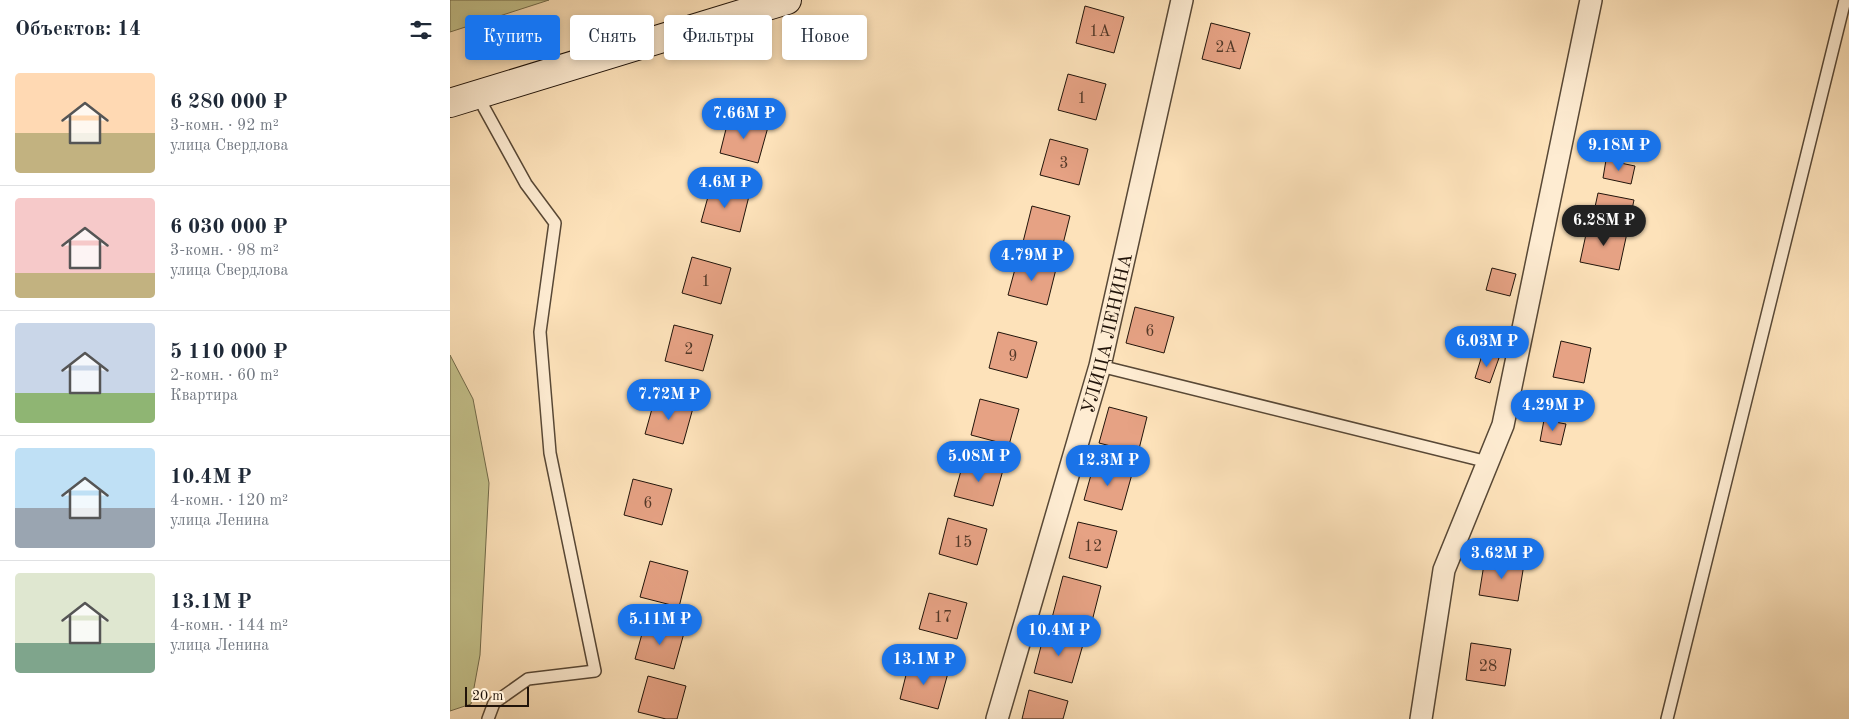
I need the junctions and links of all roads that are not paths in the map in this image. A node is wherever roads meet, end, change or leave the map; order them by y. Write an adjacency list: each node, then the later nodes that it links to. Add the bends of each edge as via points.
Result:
1 (787, 0): 5 (main road)
2 (1182, 0): 7 (street, УЛИЦА ЛЕНИНА)
3 (1591, 0): 8 (street, via 1503,425)
4 (1845, 0): 12 (lane)
5 (476, 94): 6 (main road); 9 (lane, via 526,184 555,222 540,332 550,444 595,671 528,679 494,703)
6 (450, 103)
7 (1100, 366): 8 (lane); 10 (street, УЛИЦА ЛЕНИНА)
8 (1488, 462): 11 (street, via 1444,570)
9 (488, 719)
10 (997, 719)
11 (1421, 719)
12 (1667, 719)

